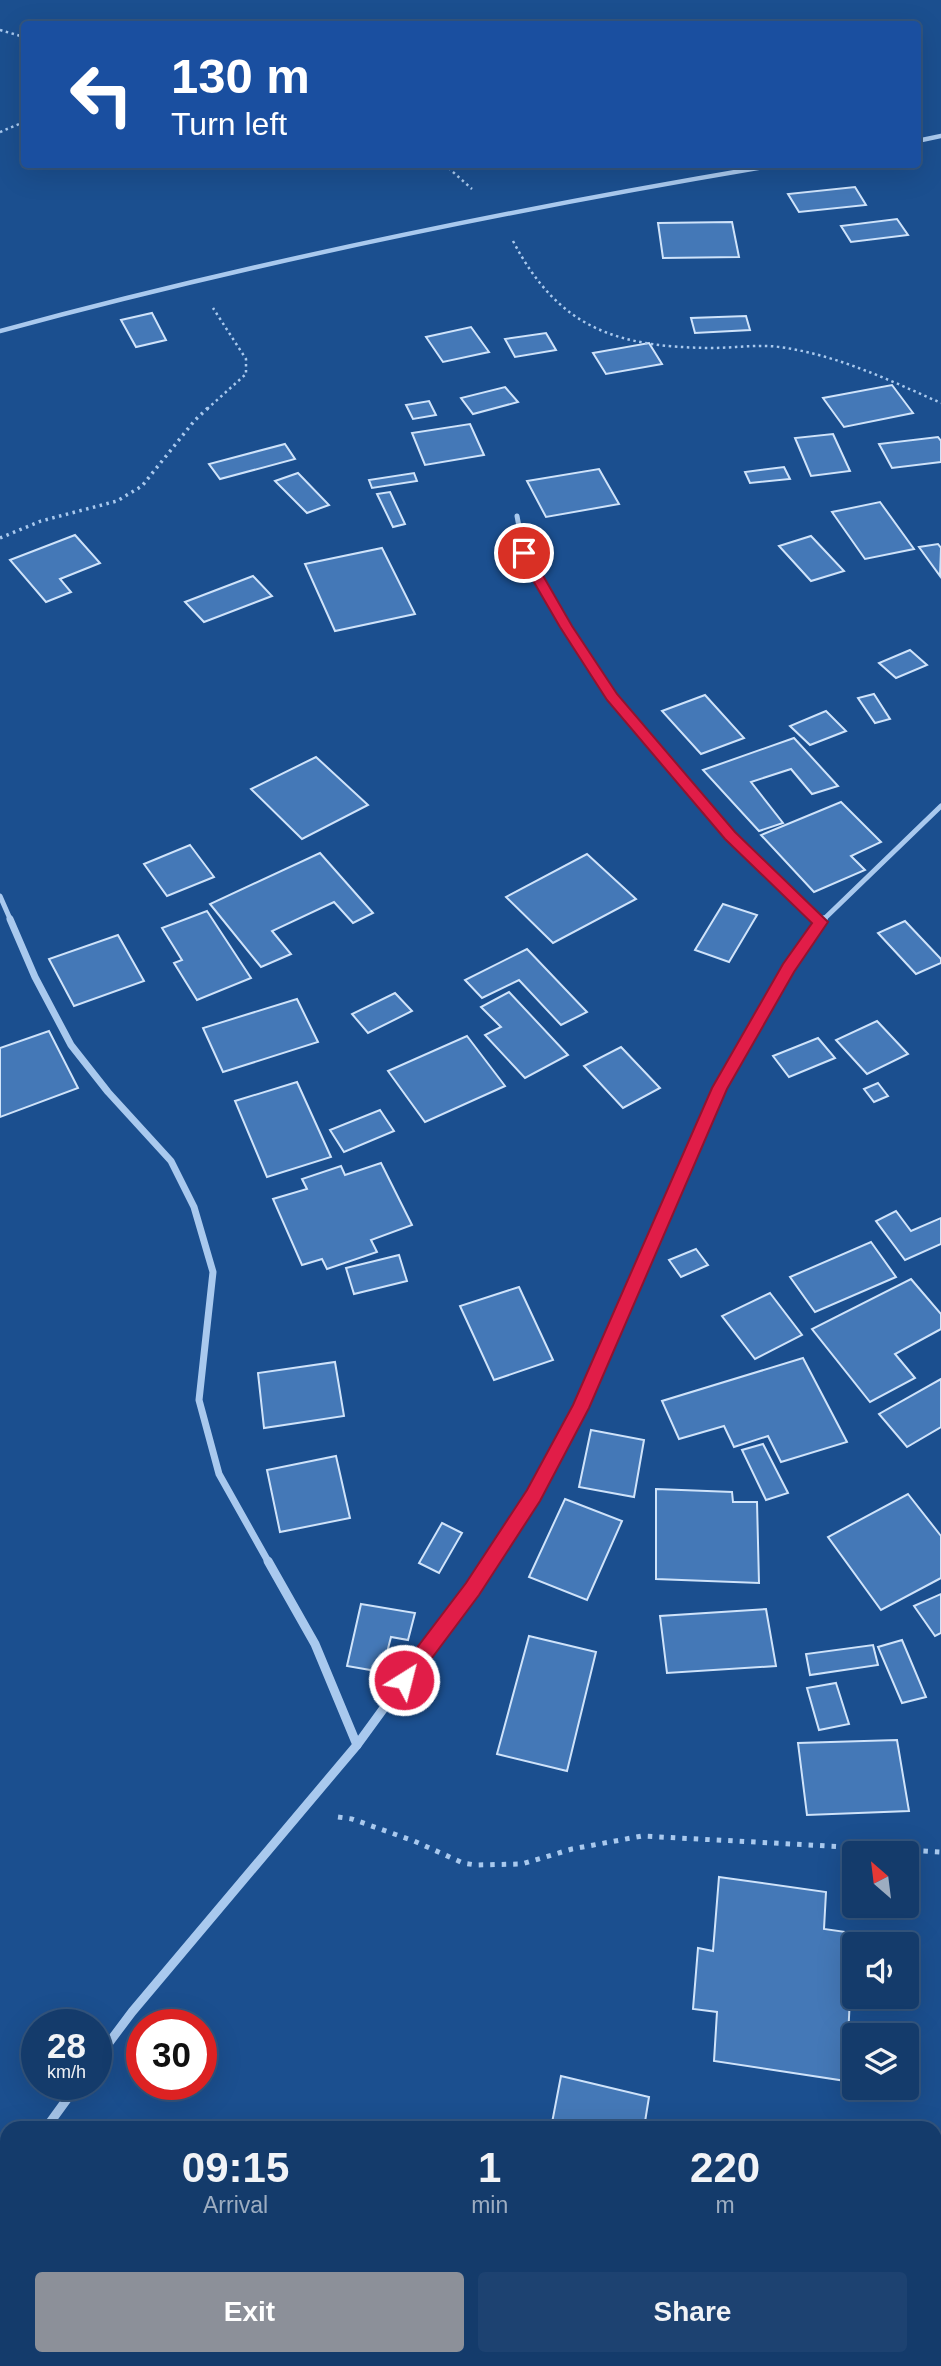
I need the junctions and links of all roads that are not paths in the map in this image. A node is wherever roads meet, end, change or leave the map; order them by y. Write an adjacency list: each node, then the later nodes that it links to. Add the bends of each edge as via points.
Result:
1 (941, 136): 2 (street)
2 (921, 140)
3 (759, 168): 4 (street, via 502,212 194,281)
4 (0, 331)
5 (517, 516): 8 (street, via 524,553 612,697 730,835)
6 (941, 806): 8 (street)
7 (0, 896): 9 (street, via 71,1045 171,1161 194,1207 213,1272 199,1400 219,1474 315,1643)
8 (821, 922): 9 (street, via 788,968 720,1088 580,1408 534,1496)
9 (357, 1745): 10 (street)
10 (112, 2039)
11 (66, 2100): 12 (street)
12 (51, 2121)

